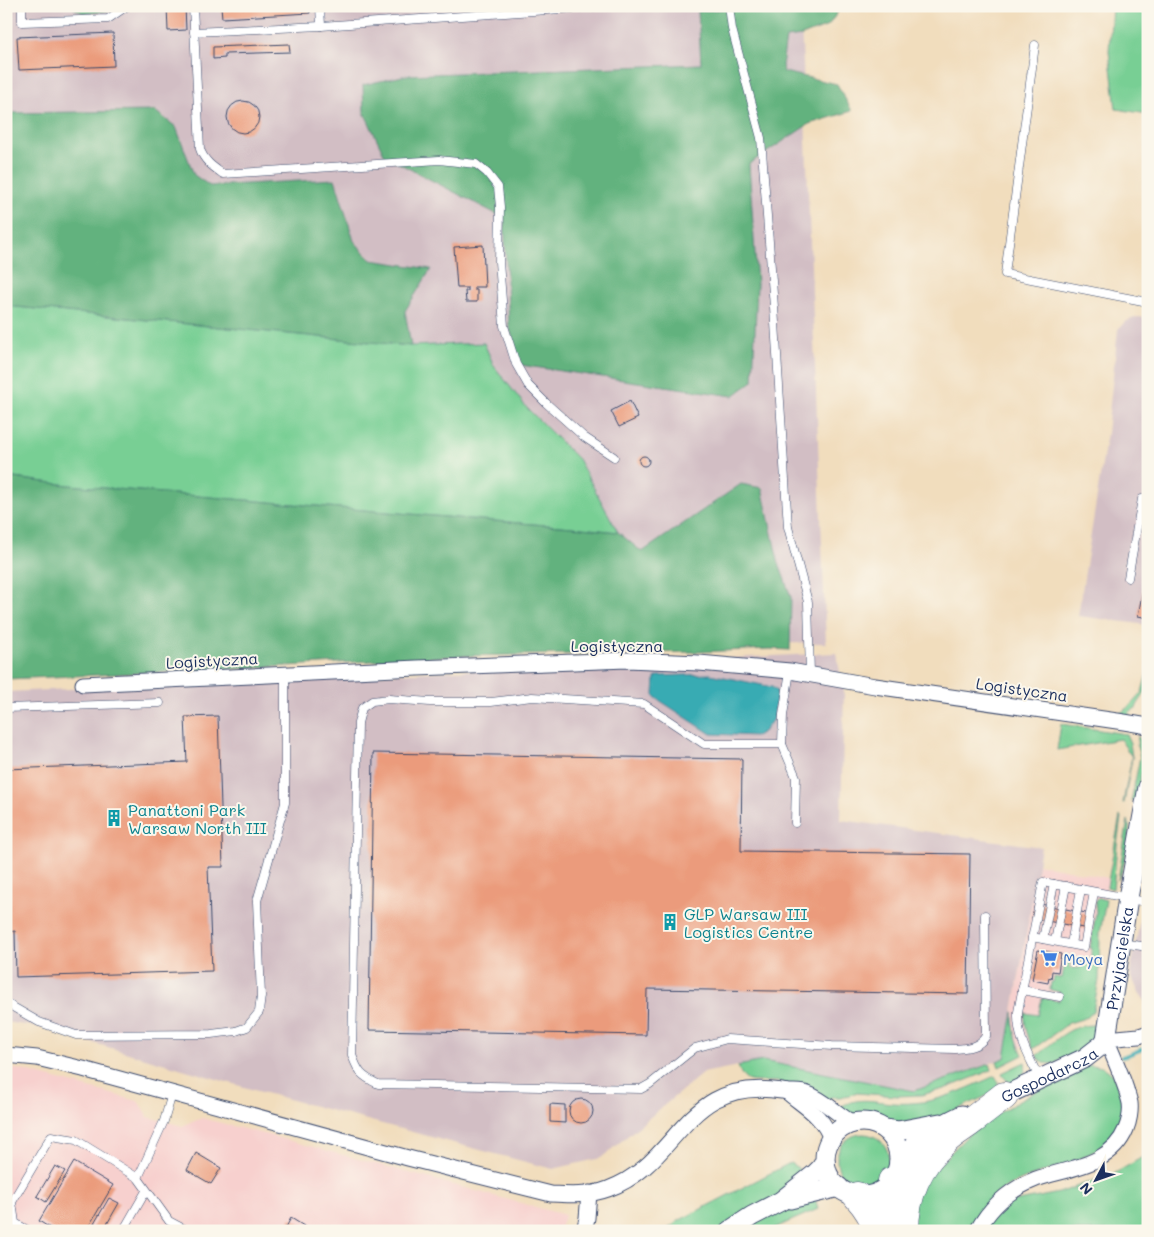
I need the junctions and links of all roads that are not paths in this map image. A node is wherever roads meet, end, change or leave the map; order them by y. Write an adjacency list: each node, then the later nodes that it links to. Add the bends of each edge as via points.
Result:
1 (22, 6): 2 (lane, via 22,22 108,19)
2 (127, 6)
3 (193, 6): 8 (lane)
4 (320, 6): 7 (lane)
5 (603, 6): 7 (lane)
6 (729, 6): 16 (lane, via 732,29 762,138 788,527 808,602)
7 (321, 26): 8 (lane)
8 (194, 32): 11 (lane, via 200,150 210,165 223,174 439,160 476,164 487,173 498,186 498,262 504,326 516,364 528,385 546,403 584,437)
9 (1035, 45): 10 (lane, via 1004,274)
10 (1148, 302)
11 (614, 456)
12 (1148, 499): 13 (lane, via 1142,499)
13 (1128, 578)
14 (790, 671): 15 (street, Logistyczna, via 627,660); 16 (street, Logistyczna); 21 (lane)
15 (285, 674): 17 (street, Logistyczna); 39 (lane, via 285,803 257,901 261,996 259,1012 247,1027 211,1034 76,1035 39,1022)
16 (810, 674): 20 (street, Logistyczna)
17 (83, 684)
18 (160, 703): 19 (lane)
19 (6, 708)
20 (1148, 726)
21 (782, 744): 23 (lane, via 796,777); 30 (lane, via 704,744 644,704 532,697 491,702 372,700 362,708 358,723 352,1055 357,1069 378,1084 641,1089 695,1048 727,1039 832,1046 955,1049 972,1046 982,1042 986,1036)
22 (1148, 787): 28 (street, Przyjacielska)
23 (794, 823)
24 (1054, 884): 25 (lane); 31 (lane, via 1042,882); 32 (lane)
25 (1066, 886): 26 (lane); 33 (lane)
26 (1081, 889): 27 (lane); 35 (lane)
27 (1094, 892): 28 (lane); 35 (lane, via 1084,947)
28 (1128, 898): 29 (lane); 34 (street, Przyjacielska)
29 (1148, 905)
30 (985, 916)
31 (1032, 937): 32 (lane); 37 (lane)
32 (1043, 939): 33 (lane)
33 (1055, 941): 35 (lane)
34 (1121, 943): 36 (lane); 41 (street, Przyjacielska)
35 (1071, 944)
36 (1148, 947)
37 (1022, 990): 38 (lane); 43 (lane, via 1019,1032)
38 (1060, 997)
39 (6, 1003)
40 (1148, 1033): 41 (street, Gospodarcza)
41 (1106, 1039): 43 (street, Gospodarcza, via 1085,1058); 66 (street, via 1130,1103 1124,1135 1112,1150 1098,1159 1036,1179 1007,1195 989,1212)
42 (6, 1055): 45 (street, via 37,1058)
43 (1040, 1080): 46 (street, Gospodarcza)
44 (787, 1092): 48 (street, via 808,1094); 50 (street, via 818,1116); 56 (street, via 757,1088 729,1093 712,1101 694,1114 643,1168 624,1182)
45 (172, 1094): 53 (lane, via 164,1121); 56 (street, via 512,1185 551,1194 573,1196)
46 (1004, 1096): 47 (street, Gospodarcza); 65 (highway, via 932,1153 908,1199)
47 (949, 1121): 49 (street, Gospodarcza, via 898,1131); 52 (street, Gospodarcza, via 907,1151)
48 (853, 1123): 49 (street, Gospodarcza, via 870,1122); 50 (street, via 844,1126)
49 (885, 1129): 52 (street, via 899,1153)
50 (831, 1139): 51 (street)
51 (825, 1161): 55 (street, via 832,1180); 57 (street, via 815,1174)
52 (896, 1171): 55 (street, Gospodarcza, via 886,1188 877,1193 867,1196); 64 (highway, via 889,1201)
53 (138, 1178): 54 (lane); 58 (lane, via 76,1140 51,1136 12,1202 15,1223)
54 (146, 1191): 59 (lane); 60 (lane, via 170,1220)
55 (848, 1192): 57 (street, Gospodarcza, via 815,1192); 63 (highway, via 870,1212)
56 (590, 1193): 61 (street)
57 (781, 1201): 62 (street)
58 (29, 1231)
59 (123, 1231)
60 (188, 1231)
61 (584, 1231)
62 (729, 1231)
63 (877, 1231)
64 (895, 1231)
65 (904, 1231)
66 (977, 1231)

